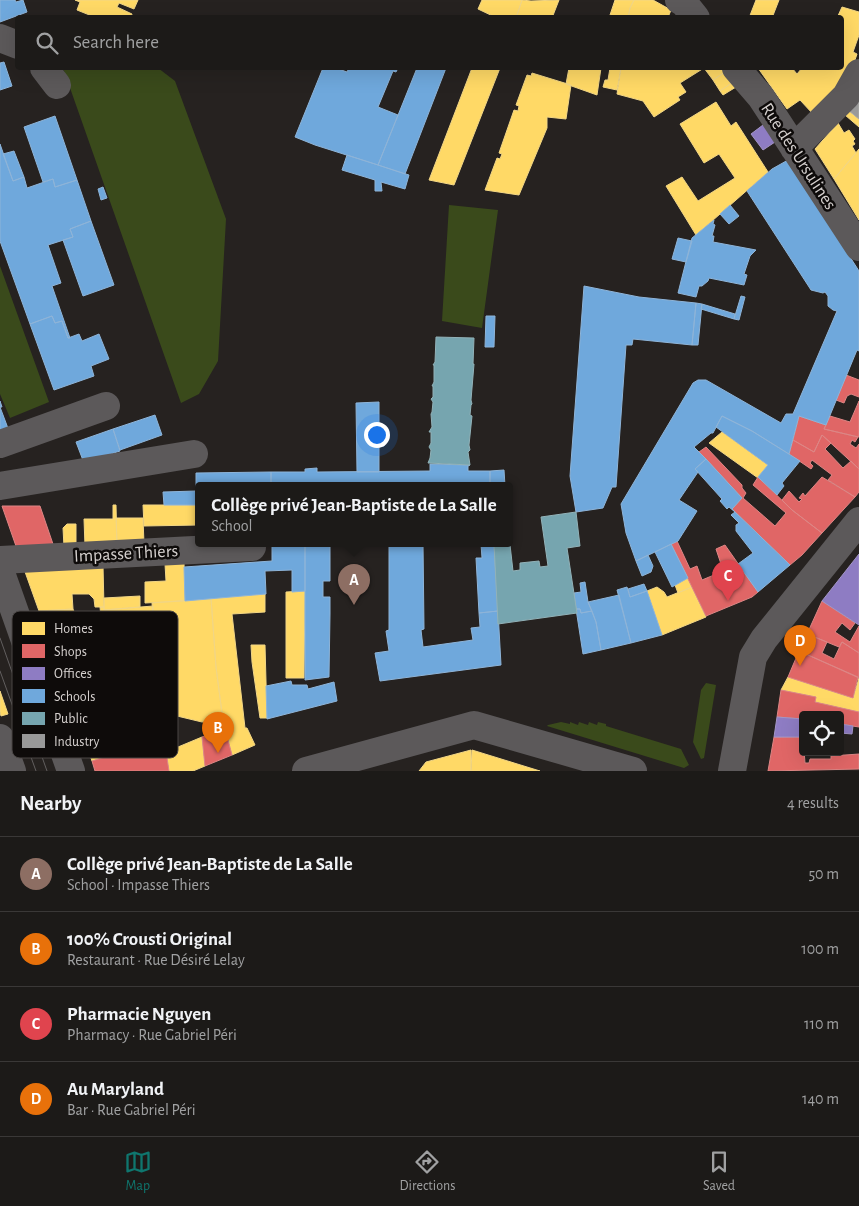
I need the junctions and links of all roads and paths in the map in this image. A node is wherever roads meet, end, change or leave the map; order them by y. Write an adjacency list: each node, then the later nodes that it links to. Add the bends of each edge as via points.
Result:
1 (679, 0): 2 (street)
2 (694, 15)
3 (0, 38): 4 (street)
4 (15, 44)
5 (738, 70): 7 (street, Rue des Ursulines, via 761,97)
6 (859, 73): 7 (street, via 846,96)
7 (794, 148): 8 (street, Rue des Ursulines)
8 (859, 247)
9 (106, 406): 10 (street)
10 (0, 444)
11 (194, 454): 12 (street)
12 (0, 486)
13 (859, 521): 25 (street, via 753,657)
14 (252, 547): 15 (street, Impasse Thiers)
15 (0, 560)
16 (0, 570): 17 (street)
17 (14, 611)
18 (0, 738): 21 (street)
19 (66, 758): 22 (street)
20 (396, 759): 23 (street, via 353,758); 24 (street, via 474,725)
21 (12, 771)
22 (71, 771)
23 (306, 771)
24 (633, 771)
25 (732, 771)

